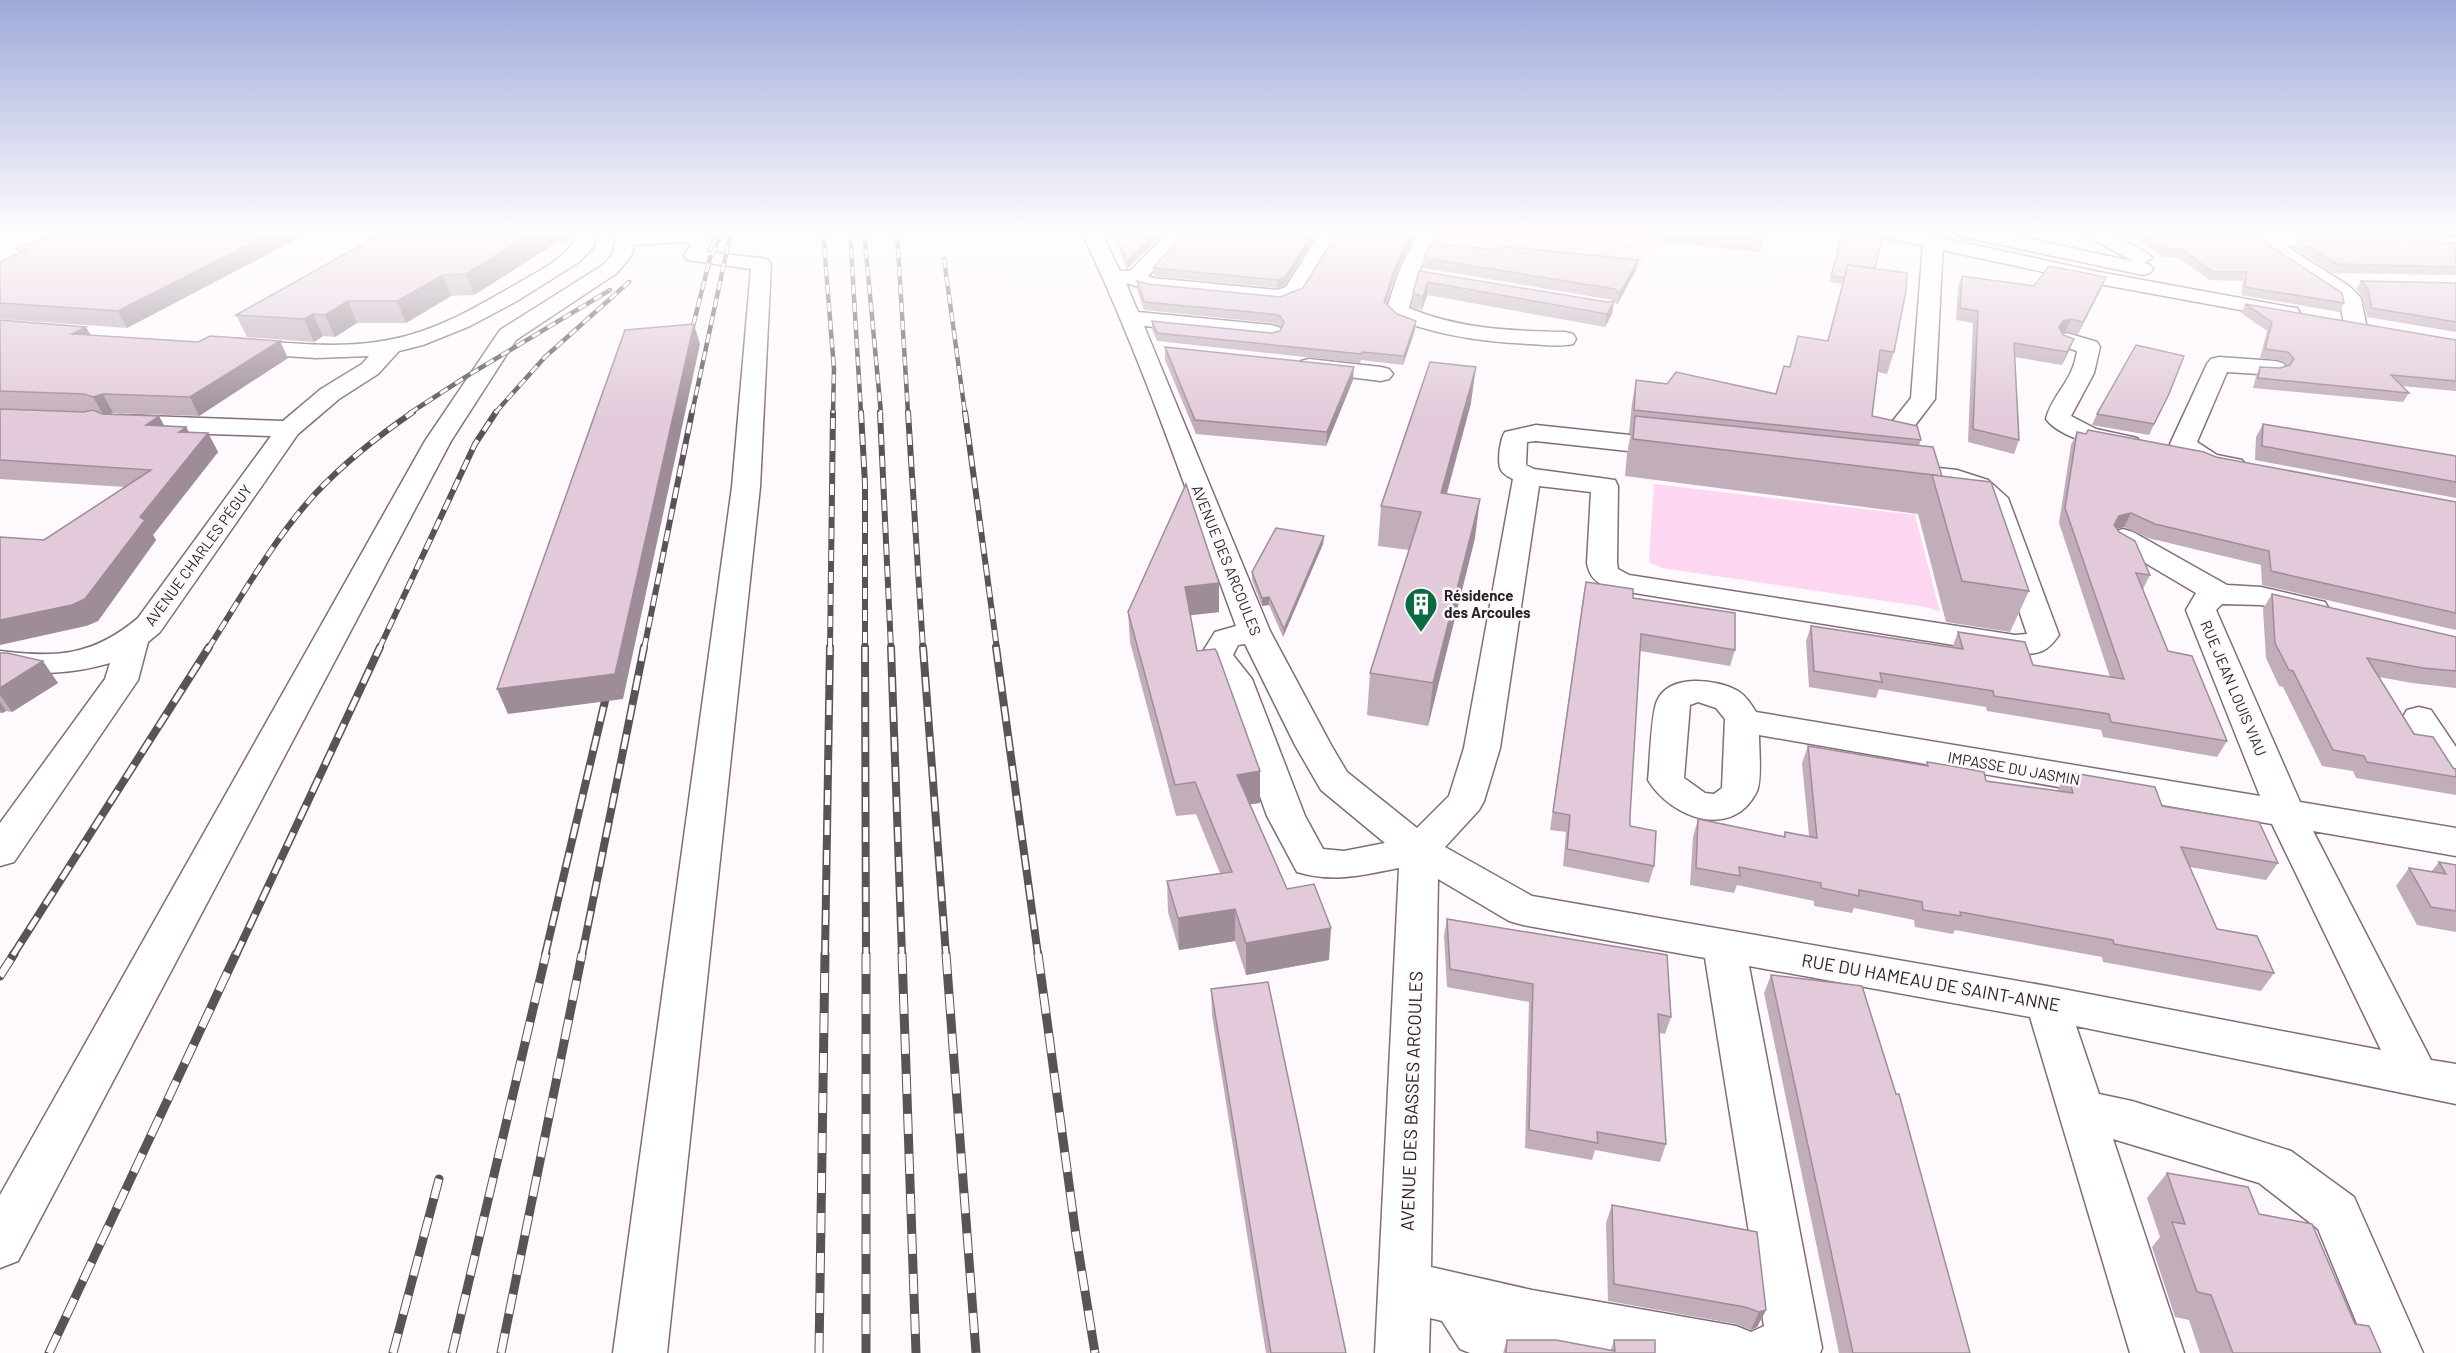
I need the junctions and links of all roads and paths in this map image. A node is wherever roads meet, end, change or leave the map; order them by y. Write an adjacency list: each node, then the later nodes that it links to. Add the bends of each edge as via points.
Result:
1 (510, 294): 20 (street, via 437,334)
2 (571, 294): 51 (street, via 508,335 438,441)
3 (759, 294): 54 (street, via 746,487)
4 (1127, 294): 12 (street, AVENUE DES ARCOULES)
5 (1250, 294): 6 (street)
6 (1286, 294)
7 (1402, 294): 17 (street, via 1397,311 1414,320 1505,338)
8 (1930, 294): 27 (street, via 1923,399)
9 (2189, 294): 11 (street)
10 (2346, 294): 14 (street)
11 (2308, 316)
12 (1130, 318): 16 (street); 37 (street, AVENUE DES ARCOULES, via 1155,350)
13 (2331, 320): 14 (street)
14 (2355, 324): 15 (street)
15 (2377, 328)
16 (1271, 332)
17 (1565, 339)
18 (2067, 340): 30 (street, via 2089,347 2089,358 2070,398 2061,405 2058,419 2088,435)
19 (220, 345): 21 (street)
20 (391, 347): 21 (street); 25 (street, AVENUE CHARLES PÉGUY, via 370,369)
21 (327, 352): 25 (street, AVENUE CHARLES PÉGUY, via 339,360 342,375)
22 (1287, 364): 24 (street)
23 (2275, 368): 30 (street, via 2219,364 2182,444)
24 (1381, 374)
25 (330, 394): 28 (street, AVENUE CHARLES PÉGUY)
26 (113, 423): 28 (street)
27 (1900, 427)
28 (289, 429): 38 (street, AVENUE CHARLES PÉGUY, via 149,625)
29 (1582, 437): 32 (street, via 1536,433 1514,437 1514,468); 33 (street); 33 (street, via 1956,478 1978,486 1994,498 2043,635 2037,644 2015,645 1621,583 1604,574 1602,563 1605,486)
30 (2195, 452): 31 (street, via 2209,461)
31 (2254, 470)
32 (1527, 476): 33 (street); 45 (street, via 1482,748 1466,801)
33 (1573, 482)
34 (2123, 538): 35 (street)
35 (2220, 594): 36 (street, via 2250,594); 43 (street, RUE JEAN LOUIS VIAU, via 2207,599 2201,610)
36 (2341, 615)
37 (1254, 631): 45 (street, AVENUE DES ARCOULES, via 1334,781); 45 (street, via 1226,639 1216,656 1235,679 1286,816 1311,862 1344,865)
38 (134, 640): 39 (street, AVENUE CHARLES PÉGUY, via 86,661 48,665); 46 (street, via 121,680)
39 (0, 661)
40 (2419, 718): 42 (street)
41 (1742, 721): 43 (street, IMPASSE DU JASMIN)
42 (2456, 774)
43 (2286, 814): 44 (street); 49 (street, RUE JEAN LOUIS VIAU)
44 (2456, 842)
45 (1419, 850): 47 (street, RUE DU HAMEAU DE SAINT-ANNE, via 1523,910); 52 (street, AVENUE DES BASSES ARCOULES)
46 (0, 852)
47 (1724, 945): 48 (street, RUE DU HAMEAU DE SAINT-ANNE); 58 (street, via 1795,1348)
48 (2047, 1003): 49 (street, RUE DU HAMEAU DE SAINT-ANNE); 50 (street)
49 (2436, 1080)
50 (2081, 1111): 59 (street); 60 (street, via 2132,1122 2283,1172 2336,1213)
51 (0, 1244)
52 (1405, 1287): 53 (street); 55 (street, AVENUE DES BASSES ARCOULES)
53 (1458, 1299): 56 (street, via 1479,1330); 57 (street)
54 (640, 1353)
55 (1402, 1353)
56 (1585, 1353)
57 (1736, 1353)
58 (1766, 1353)
59 (2157, 1353)
60 (2396, 1353)

